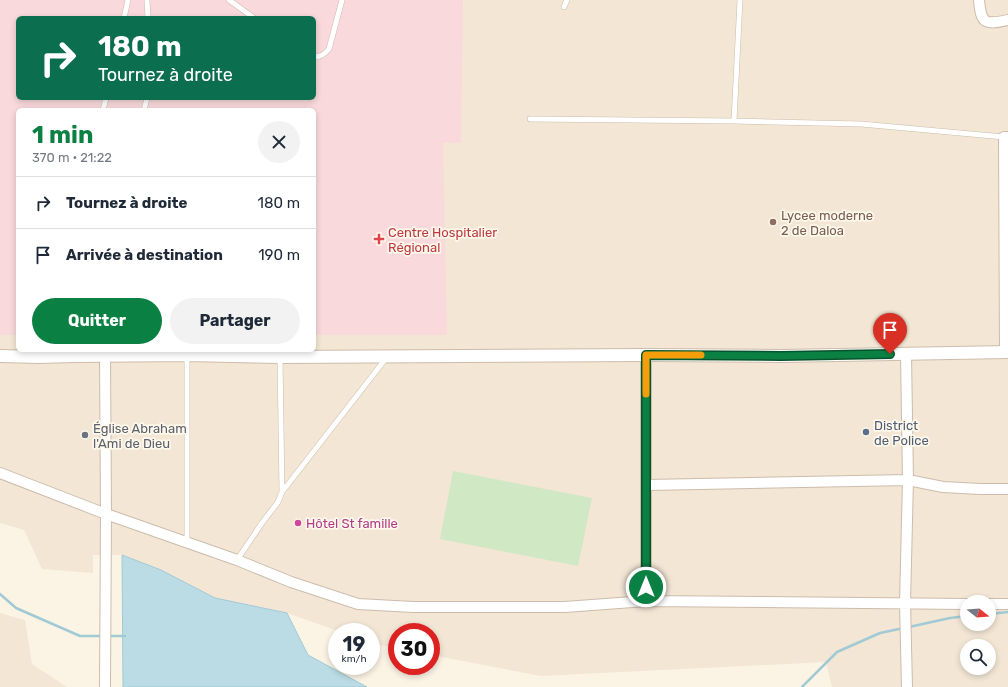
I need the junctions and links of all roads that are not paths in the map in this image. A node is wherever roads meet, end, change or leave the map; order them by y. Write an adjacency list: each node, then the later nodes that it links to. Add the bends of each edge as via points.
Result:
1 (128, 0): 9 (lane)
2 (147, 0): 10 (lane)
3 (229, 0): 11 (lane)
4 (342, 0): 13 (lane, via 329,49 325,54)
5 (567, 0): 8 (lane)
6 (740, 0): 15 (lane)
7 (979, 0): 12 (street, via 980,13 987,22)
8 (564, 7)
9 (124, 16)
10 (148, 16)
11 (251, 16)
12 (1008, 20)
13 (316, 56)
14 (530, 119): 15 (lane)
15 (734, 121): 16 (lane, via 861,124)
16 (1006, 137): 17 (street)
17 (1007, 266): 18 (street)
18 (1006, 352): 21 (street)
19 (74, 353): 20 (street); 22 (street)
20 (38, 354): 25 (street)
21 (906, 354): 24 (street); 29 (street)
22 (105, 355): 23 (street); 33 (street)
23 (187, 355): 27 (street); 34 (lane)
24 (646, 355): 26 (street); 30 (street)
25 (0, 356)
26 (388, 356): 27 (street); 32 (lane)
27 (280, 357): 32 (lane)
28 (0, 473): 33 (street)
29 (908, 480): 30 (street); 31 (street, via 943,488); 37 (street)
30 (647, 485): 36 (street)
31 (1008, 489)
32 (282, 492): 35 (lane, via 278,502)
33 (106, 514): 34 (street); 41 (street)
34 (187, 543): 35 (street)
35 (237, 560): 36 (street, via 291,582 358,604 376,606 565,607)
36 (646, 601): 37 (street)
37 (905, 603): 38 (street); 42 (street)
38 (960, 604)
39 (996, 604): 40 (street)
40 (1008, 604)
41 (105, 687)
42 (907, 687)

